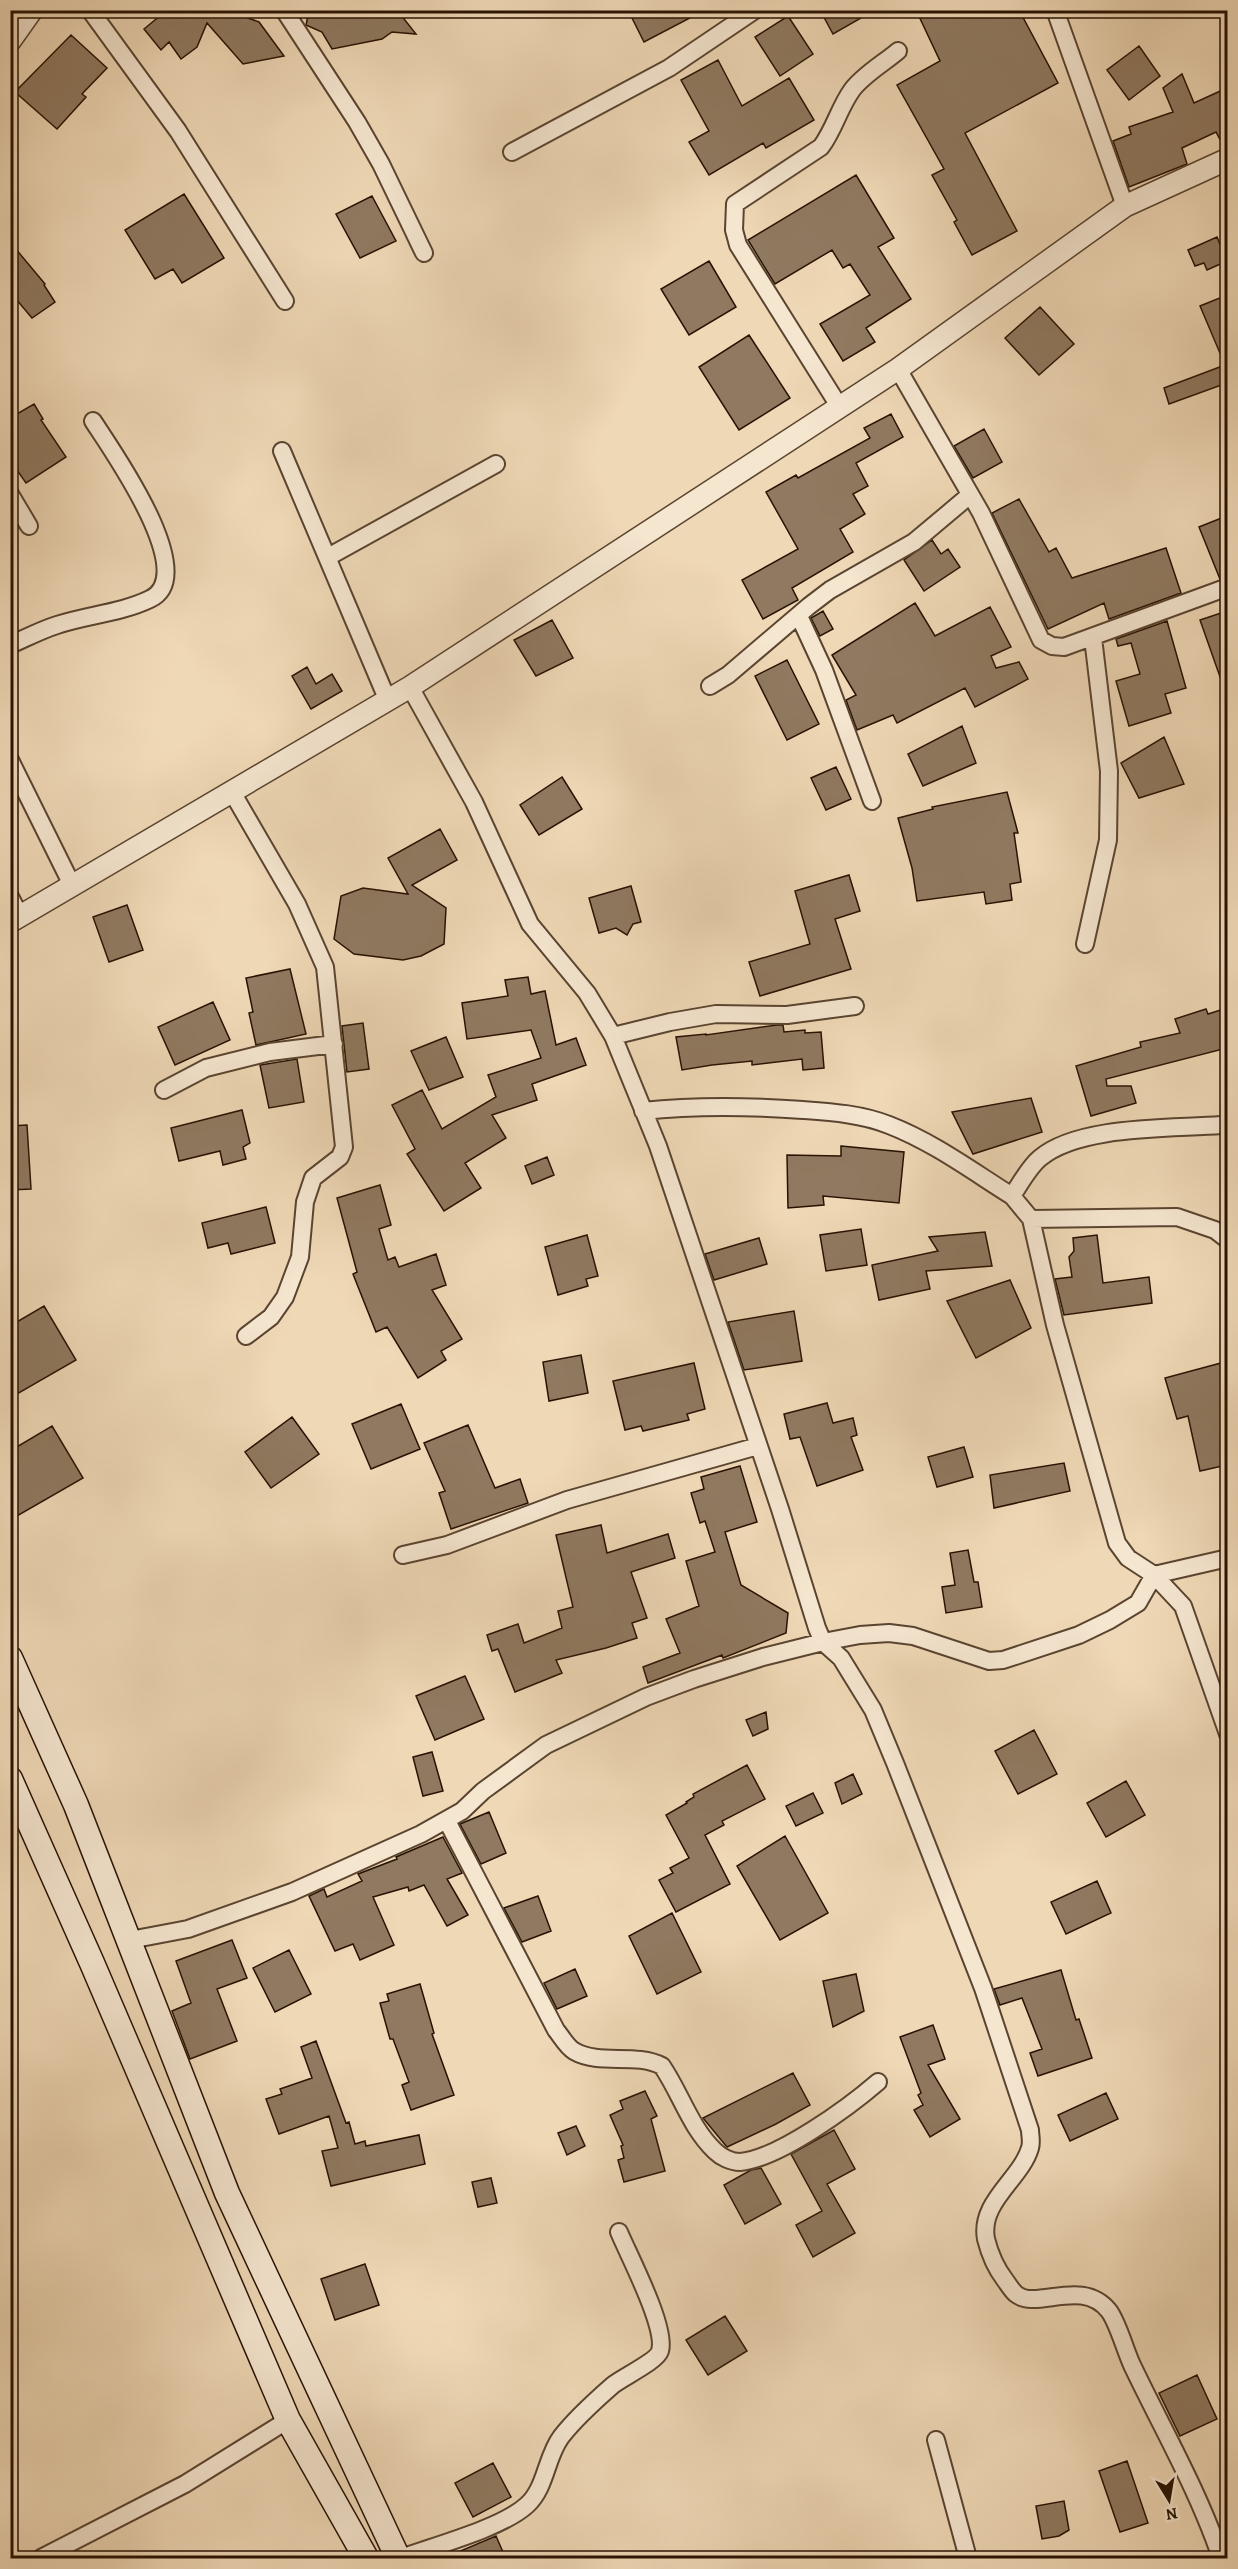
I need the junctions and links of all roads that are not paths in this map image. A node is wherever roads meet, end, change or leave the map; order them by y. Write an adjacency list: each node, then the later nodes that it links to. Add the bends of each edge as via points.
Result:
1 (32, 10): 6 (street)
2 (90, 10): 12 (street, via 178,131)
3 (284, 10): 11 (street, via 357,122)
4 (754, 10): 8 (street, via 669,68)
5 (1055, 10): 10 (street)
6 (10, 41)
7 (898, 51): 14 (street, via 853,88 821,147 735,204 733,216 738,244)
8 (512, 152)
9 (1227, 159): 10 (street)
10 (1125, 206): 13 (street)
11 (424, 254)
12 (285, 301)
13 (898, 369): 14 (street); 19 (street)
14 (839, 406): 27 (street)
15 (93, 421): 25 (street, via 141,496 164,556 166,573 162,587 153,599 57,625)
16 (282, 452): 21 (street)
17 (496, 464): 21 (street)
18 (10, 494): 20 (street)
19 (970, 495): 23 (street, via 914,542 831,591); 24 (street, via 1041,640 1064,647)
20 (29, 526)
21 (328, 557): 28 (street)
22 (1227, 587): 24 (street)
23 (799, 616): 26 (street); 31 (street, via 824,670)
24 (1093, 638): 35 (street, via 1109,771 1108,840)
25 (10, 645)
26 (710, 686)
27 (410, 687): 28 (street); 37 (street, via 478,810 530,924 587,993)
28 (388, 701): 30 (street)
29 (10, 760): 32 (street)
30 (232, 792): 32 (street); 38 (street, via 297,904 325,967)
31 (872, 801)
32 (72, 885): 34 (street)
33 (10, 897): 34 (street)
34 (15, 919)
35 (1085, 944)
36 (855, 1006): 37 (street, via 787,1015 716,1014)
37 (613, 1036): 40 (street)
38 (334, 1044): 39 (street, via 270,1052 206,1068); 45 (street, via 344,1147 340,1157 314,1178 304,1202 300,1257 285,1297 270,1317)
39 (164, 1090)
40 (644, 1111): 42 (street, via 745,1105 870,1119 921,1140); 46 (street)
41 (1221, 1125): 42 (street, via 1095,1134 1039,1158)
42 (1012, 1196): 43 (street)
43 (1031, 1219): 44 (street, via 1177,1217 1215,1230); 49 (street, via 1055,1325 1117,1542 1128,1558)
44 (1227, 1240)
45 (246, 1335)
46 (758, 1446): 47 (street, via 567,1500 447,1545); 50 (street)
47 (403, 1555)
48 (1227, 1558): 49 (street)
49 (1154, 1575): 50 (street, via 1138,1603 1110,1620 1079,1635 1003,1660 989,1661 913,1636 889,1633); 52 (street, via 1183,1606)
50 (823, 1642): 54 (street, via 694,1679 583,1726 546,1745); 64 (street, via 846,1666 873,1710 891,1752 983,1988 1030,2130 1031,2146 1025,2160 988,2216 986,2236 993,2264 1017,2295 1030,2299 1079,2295 1097,2299 1110,2312)
51 (10, 1658): 55 (main road, via 76,1805)
52 (1227, 1734)
53 (10, 1779): 58 (main road)
54 (447, 1821): 55 (street, via 292,1892 188,1929); 56 (street, via 556,2030 574,2051 651,2060 662,2066 697,2131 728,2160 750,2160 774,2151 819,2125)
55 (130, 1940): 62 (main road, via 227,2193)
56 (878, 2082)
57 (619, 2232): 62 (street, via 659,2325 661,2349 657,2358 613,2385 561,2438 537,2493 526,2506 494,2524)
58 (288, 2420): 60 (street, via 184,2484); 61 (main road)
59 (936, 2440): 63 (street)
60 (41, 2559)
61 (366, 2559)
62 (400, 2559)
63 (968, 2559)
64 (1221, 2559)

